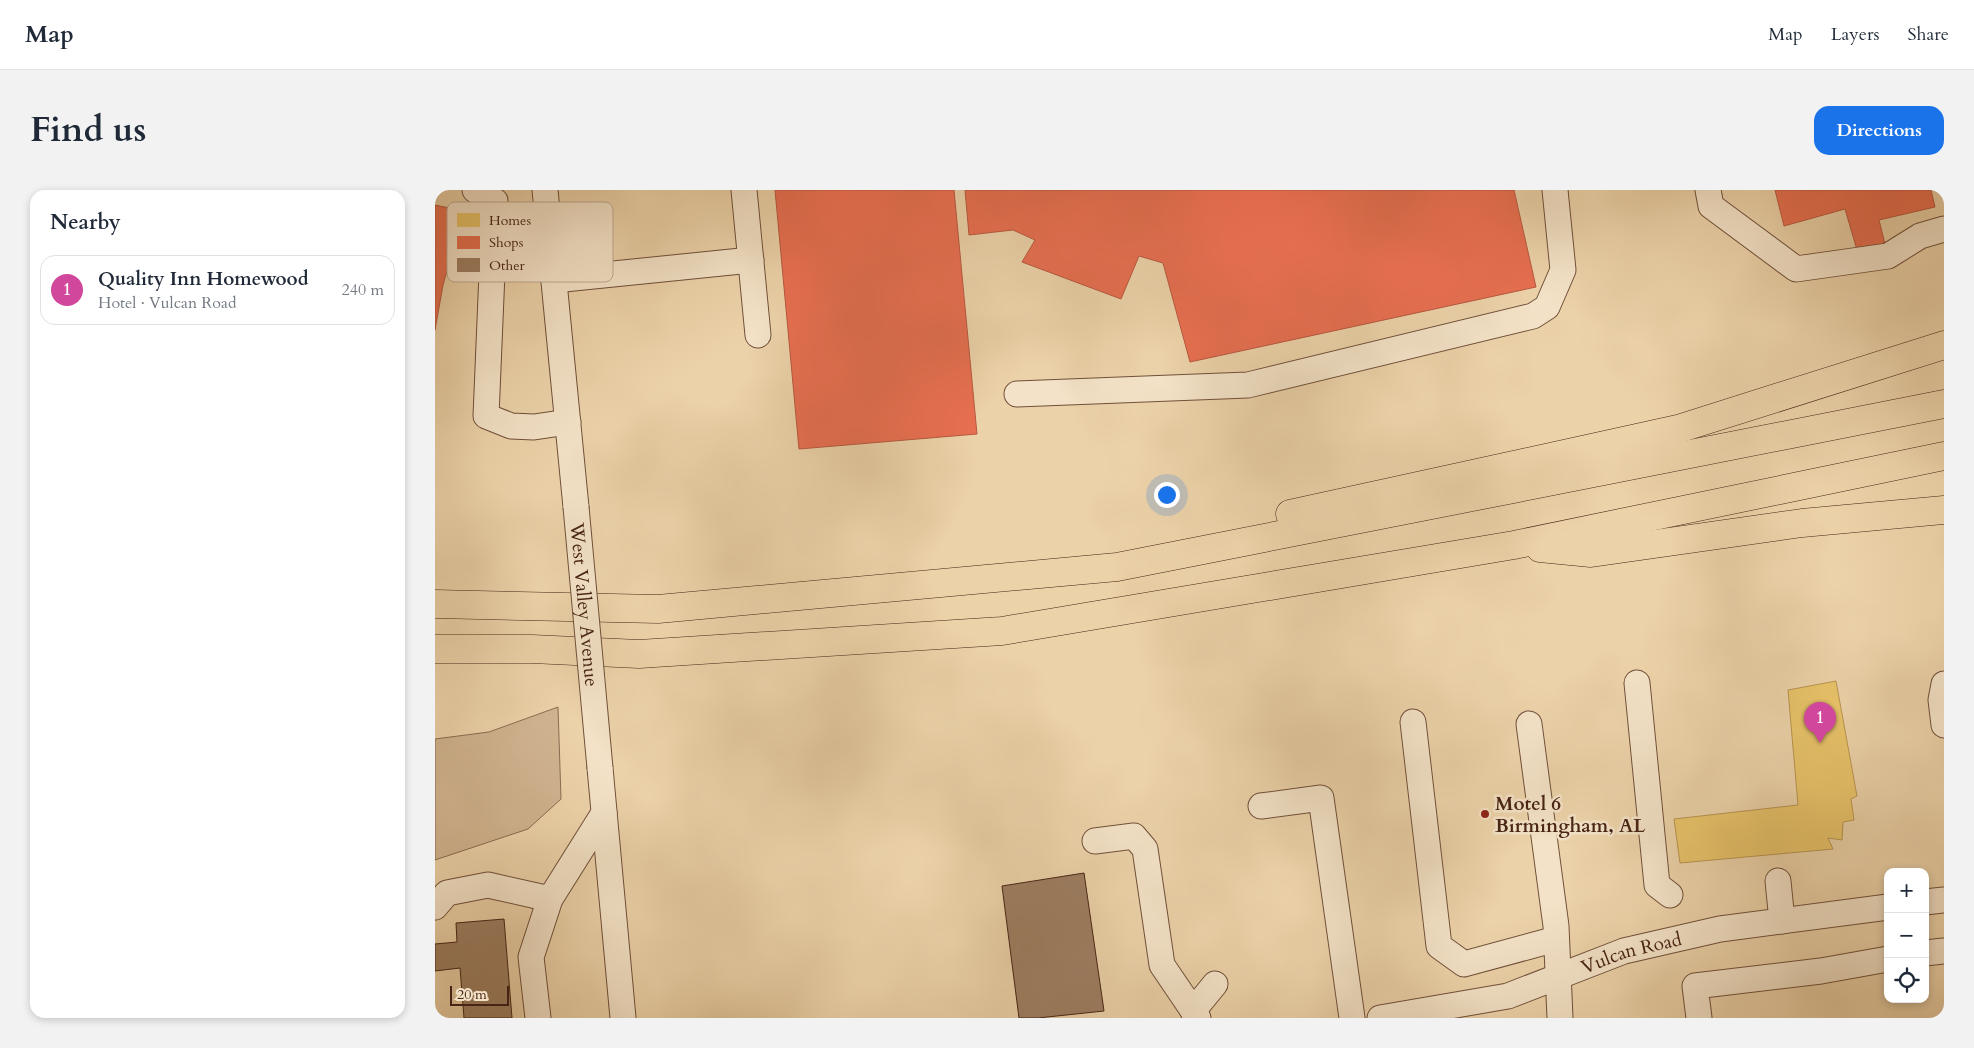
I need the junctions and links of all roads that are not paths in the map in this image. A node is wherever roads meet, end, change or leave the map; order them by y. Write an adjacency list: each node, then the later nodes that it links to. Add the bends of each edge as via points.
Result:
1 (475, 190): 5 (street)
2 (744, 190): 7 (street)
3 (1555, 190): 13 (street, via 1563,270 1547,306 1533,316 1248,385)
4 (1708, 190): 6 (street, via 1711,206 1796,269 1888,256 1920,236)
5 (495, 202)
6 (1944, 229)
7 (751, 260): 8 (street); 11 (street)
8 (613, 274)
9 (492, 282): 15 (street, via 486,416 511,426 534,427)
10 (554, 282): 15 (street, West Valley Avenue)
11 (758, 335)
12 (1944, 345): 19 (highway, via 1678,429 1220,530)
13 (1017, 394)
14 (1944, 404): 19 (highway)
15 (568, 422): 28 (street, West Valley Avenue, bridge)
16 (1944, 456): 18 (highway)
17 (1944, 510): 18 (highway, via 1802,523 1591,553)
18 (1514, 545): 21 (highway, via 1003,631 639,654)
19 (1117, 567): 20 (highway, via 658,609)
20 (435, 604)
21 (435, 649)
22 (1637, 683): 31 (street, via 1657,885)
23 (1944, 684): 26 (street, via 1941,700)
24 (1413, 722): 38 (street, via 1439,946 1464,964)
25 (1529, 724): 38 (street)
26 (1944, 725)
27 (1261, 806): 47 (street, via 1321,798)
28 (604, 813): 32 (street); 46 (street, West Valley Avenue)
29 (1095, 841): 44 (street, via 1134,836 1145,849 1162,965)
30 (1778, 881): 37 (street)
31 (1669, 895)
32 (550, 899): 35 (street, via 488,885 447,893); 45 (street, via 531,956)
33 (1944, 900): 34 (street)
34 (1929, 902)
35 (435, 907)
36 (1884, 908): 37 (street, Vulcan Road)
37 (1782, 921): 42 (street, Vulcan Road, via 1720,929 1624,951)
38 (1557, 939): 42 (street)
39 (1944, 951): 40 (street)
40 (1929, 953)
41 (1884, 960): 50 (street, via 1695,986)
42 (1558, 976): 48 (street, Vulcan Road, via 1508,996); 49 (street)
43 (1215, 984): 44 (street)
44 (1196, 1014)
45 (537, 1018)
46 (623, 1018)
47 (1352, 1018)
48 (1380, 1018)
49 (1560, 1018)
50 (1699, 1018)

